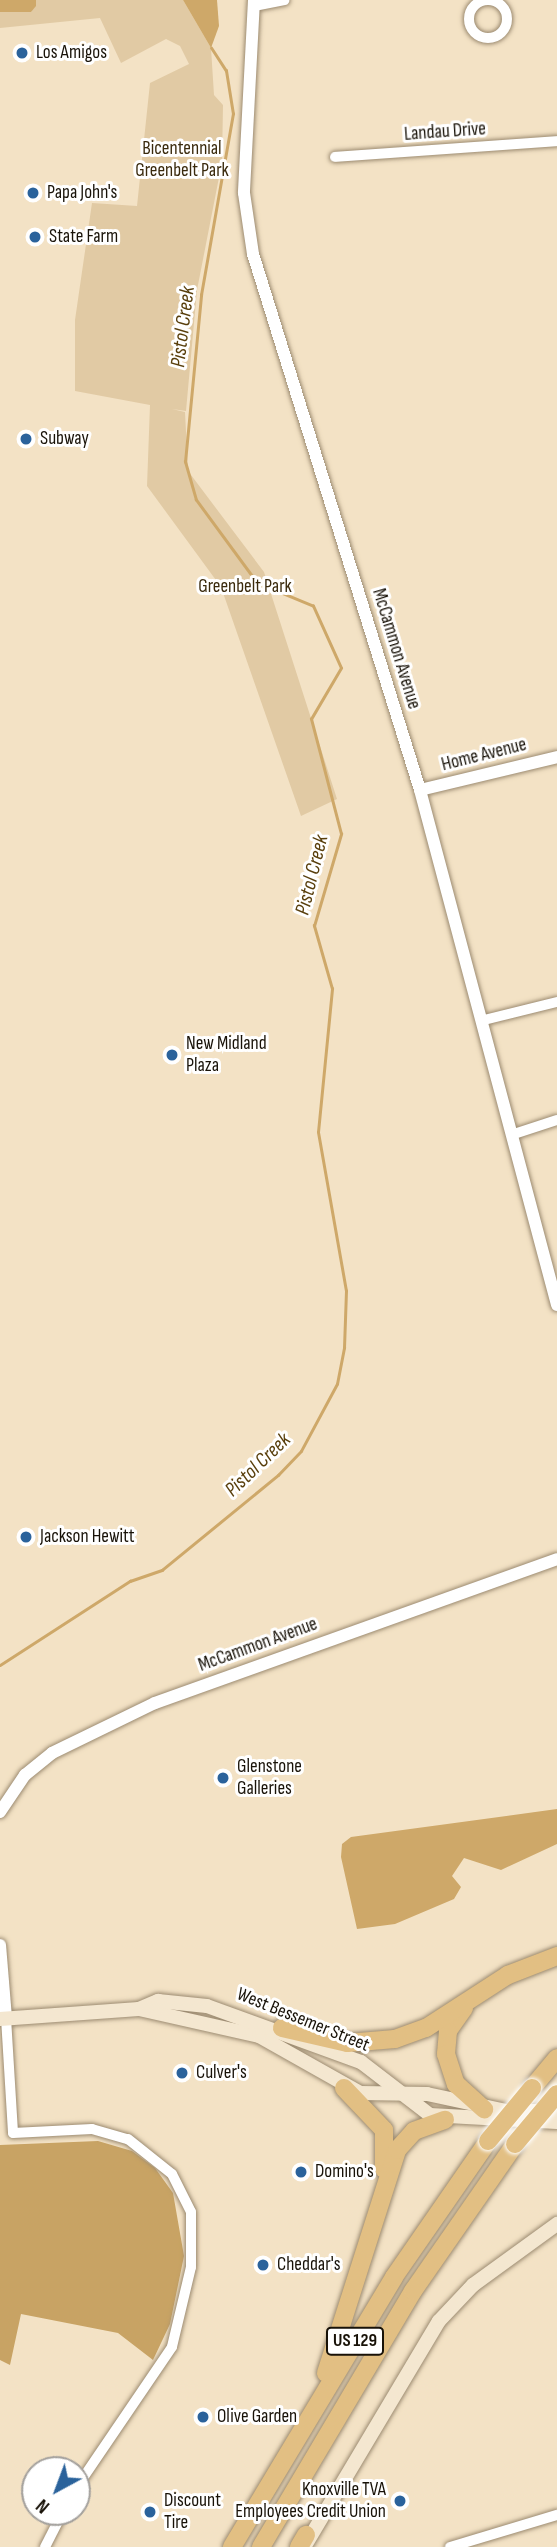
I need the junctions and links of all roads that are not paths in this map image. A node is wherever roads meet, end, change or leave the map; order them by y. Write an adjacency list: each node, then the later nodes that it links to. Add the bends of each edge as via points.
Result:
1 (284, 0): 2 (street)
2 (254, 3): 6 (street, McCammon Avenue, via 244,193 253,254)
3 (557, 141): 4 (street, Landau Drive)
4 (335, 157)
5 (557, 757): 6 (street, Home Avenue)
6 (420, 790): 8 (street, McCammon Avenue)
7 (557, 1002): 8 (street)
8 (485, 1020): 10 (street, McCammon Avenue)
9 (557, 1120): 10 (street)
10 (514, 1133): 11 (street, McCammon Avenue)
11 (557, 1305)
12 (557, 1559): 13 (street, McCammon Avenue, via 155,1703 52,1754 25,1775)
13 (0, 1812)
14 (0, 1945): 18 (street)
15 (557, 1956): 16 (highway)
16 (482, 1991): 19 (highway, via 426,2028 395,2039 340,2042); 24 (highway, via 451,2024 446,2054 456,2084)
17 (139, 2009): 18 (main road, West Bessemer Street); 19 (main road, West Bessemer Street, via 158,2001 207,2006); 21 (main road, West Bessemer Street, via 259,2036)
18 (3, 2018): 31 (street, via 13,2133 92,2129 128,2139 172,2174 191,2212 191,2267 172,2347)
19 (282, 2028): 23 (main road, West Bessemer Street, via 361,2062)
20 (557, 2058): 30 (highway, US 129, bridge, via 488,2141 394,2277)
21 (344, 2088): 23 (main road, West Bessemer Street); 28 (highway, via 384,2130)
22 (557, 2094): 37 (highway, US 129, bridge, via 515,2144 413,2291)
23 (401, 2096): 24 (main road, West Bessemer Street, via 427,2094); 26 (main road, West Bessemer Street)
24 (484, 2109): 25 (main road, West Bessemer Street)
25 (557, 2110)
26 (445, 2120): 27 (main road, West Bessemer Street); 28 (highway, via 405,2138)
27 (557, 2122)
28 (383, 2183): 30 (highway)
29 (557, 2224): 34 (main road, via 473,2285 439,2321)
30 (309, 2419): 36 (highway, US 129)
31 (91, 2466)
32 (557, 2515): 38 (street)
33 (56, 2526): 35 (street)
34 (304, 2543)
35 (45, 2547)
36 (232, 2547)
37 (261, 2547)
38 (450, 2547)

